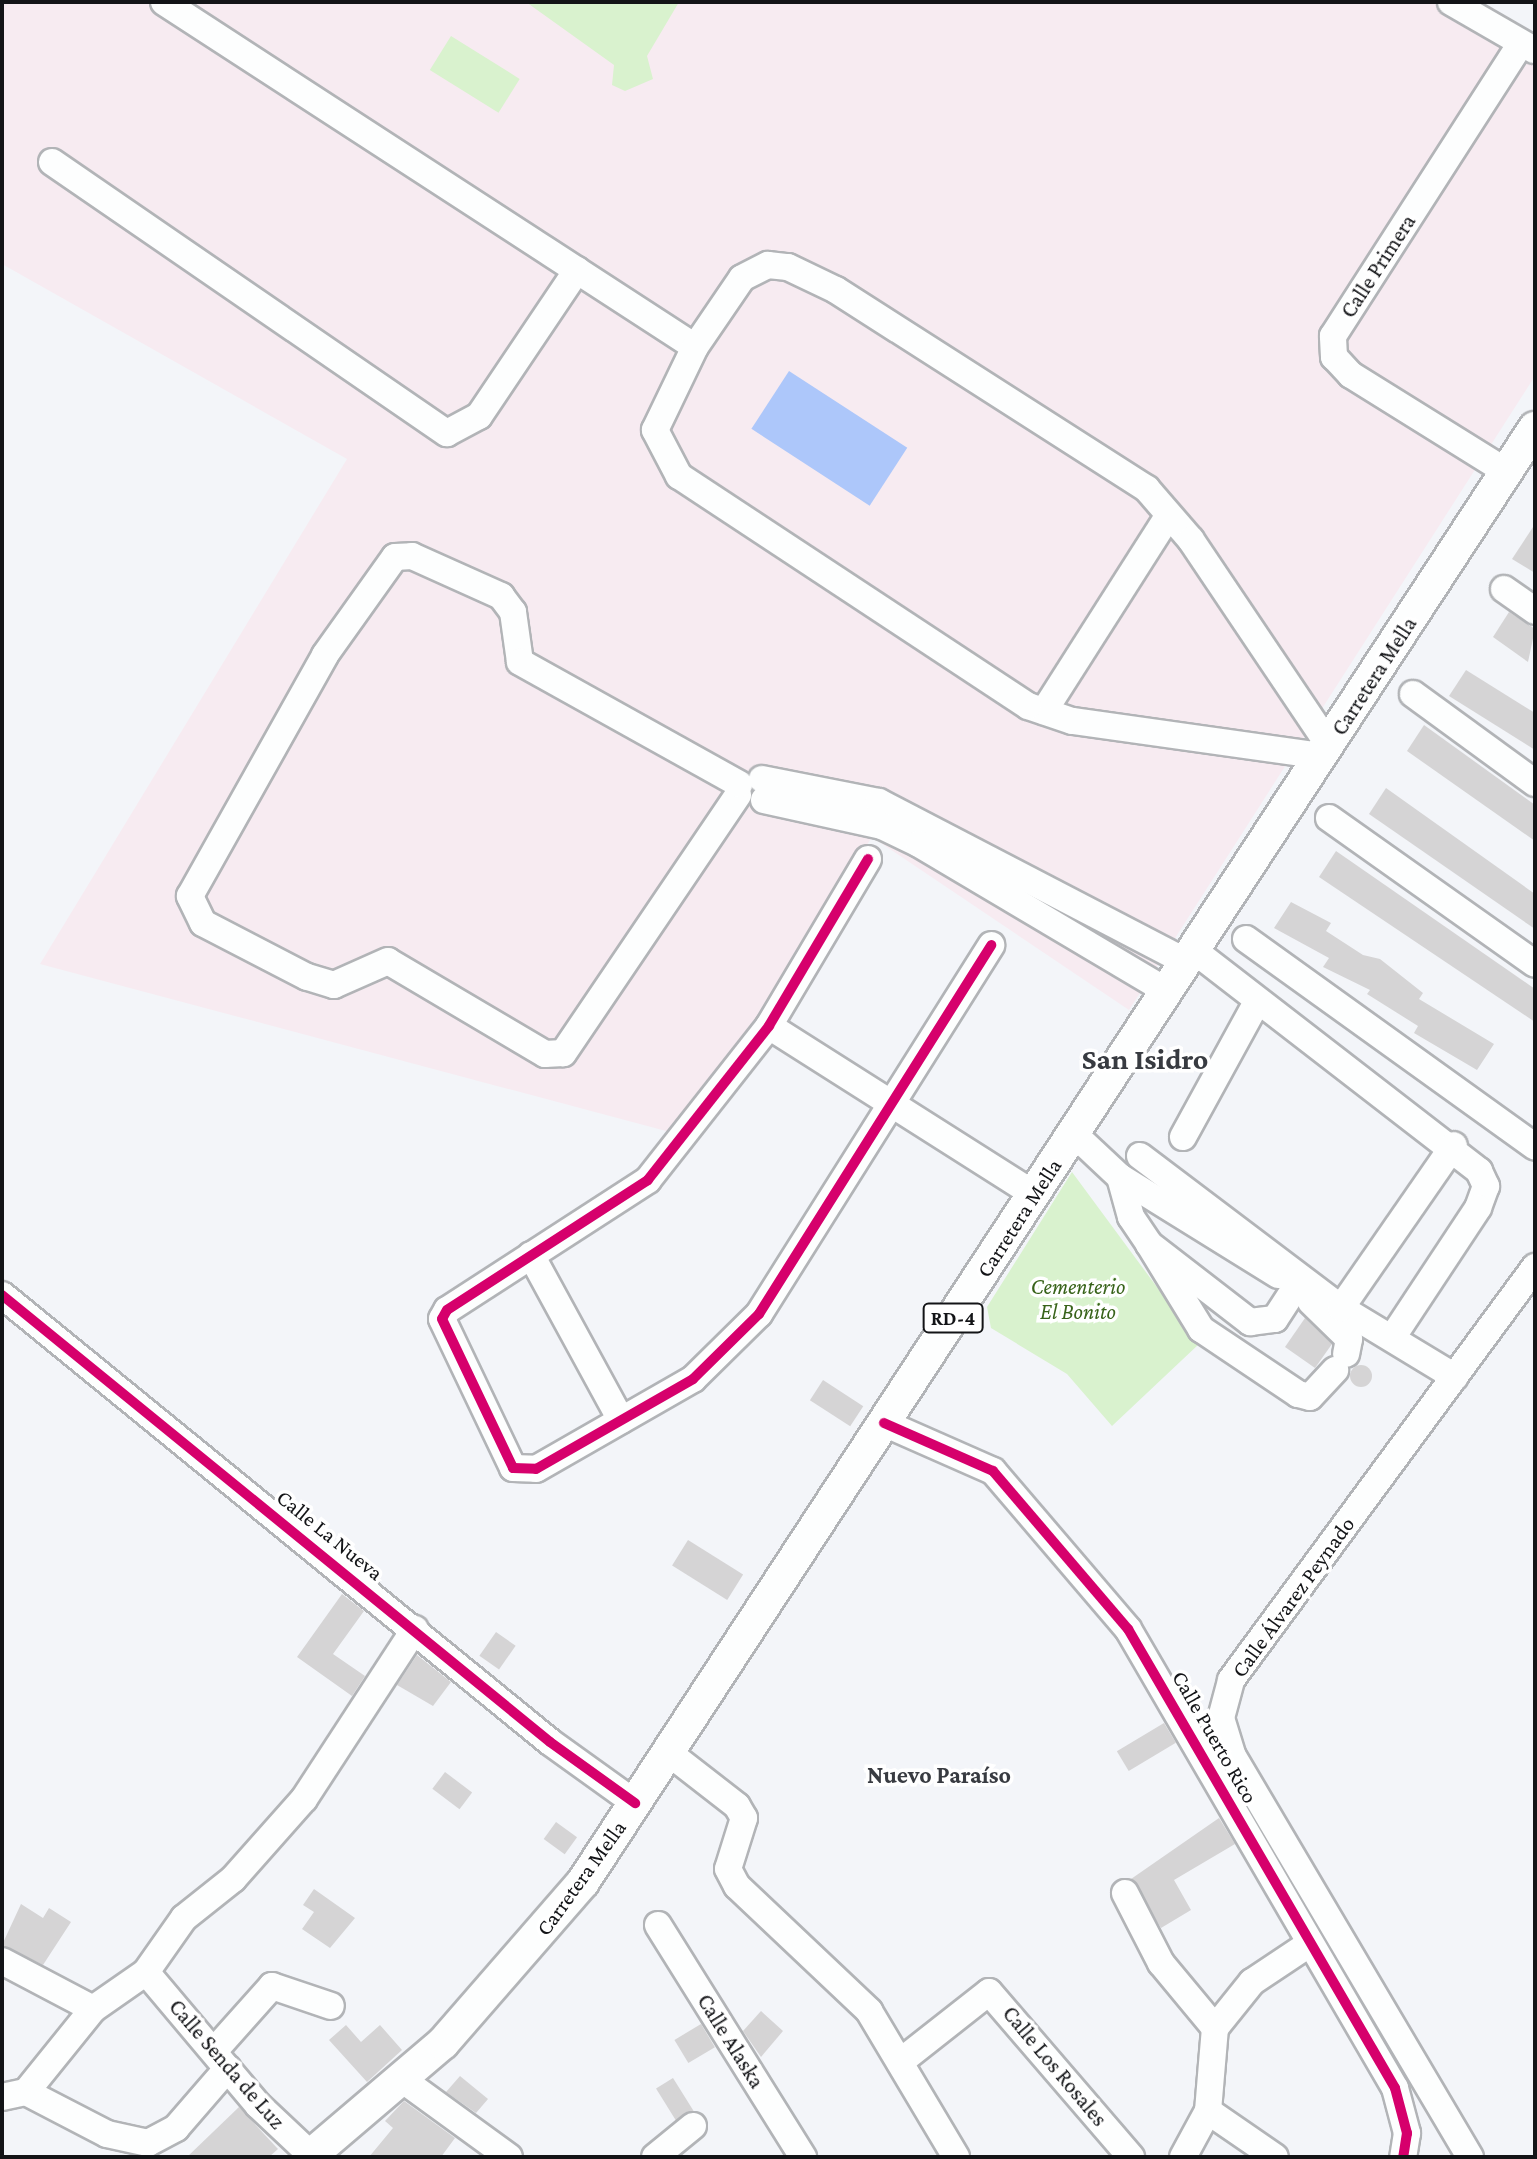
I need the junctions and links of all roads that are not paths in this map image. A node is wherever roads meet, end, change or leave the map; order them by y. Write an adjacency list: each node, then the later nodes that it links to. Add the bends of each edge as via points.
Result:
1 (164, 2): 5 (street)
2 (1451, 2): 3 (street)
3 (1528, 47): 8 (street, Calle Primera, via 1333,336 1334,357 1351,375)
4 (52, 162): 5 (street, via 447,433 479,416)
5 (577, 270): 6 (street)
6 (695, 347): 9 (street, via 742,278 768,265 788,267 836,290 1134,480); 13 (street, via 655,430 679,476)
7 (1535, 428): 8 (main road, Carretera Mella / RD-4)
8 (1507, 472): 14 (main road, Carretera Mella / RD-4)
9 (1168, 516): 13 (street); 14 (street)
10 (1504, 589): 11 (street)
11 (1535, 611)
12 (1413, 694): 15 (street)
13 (1044, 711): 14 (street)
14 (1325, 750): 21 (main road, Carretera Mella / RD-4)
15 (1535, 783)
16 (751, 790): 16 (street, via 563,1053 545,1054 388,961 334,985 307,977 203,923 190,896 325,655 395,557 412,556 501,596 513,612 520,662); 21 (street, via 879,802); 23 (street, via 894,832)
17 (1329, 818): 22 (street)
18 (868, 859): 25 (street)
19 (1246, 939): 30 (street)
20 (991, 945): 26 (street)
21 (1188, 955): 23 (main road, Carretera Mella / RD-4); 24 (street)
22 (1535, 964)
23 (1165, 990): 27 (main road, Carretera Mella / RD-4)
24 (1257, 1002): 28 (street); 29 (street)
25 (769, 1026): 26 (street); 35 (street, via 648,1180)
26 (891, 1100): 33 (street); 42 (street, via 759,1314 693,1379)
27 (1074, 1134): 32 (street); 33 (main road, Carretera Mella / RD-4)
28 (1183, 1137)
29 (1454, 1145): 39 (street); 40 (street, via 1486,1186)
30 (1535, 1147)
31 (1140, 1156): 39 (street)
32 (1120, 1177): 34 (street, via 1131,1217); 37 (street)
33 (1034, 1194): 43 (main road, Carretera Mella / RD-4)
34 (1149, 1244): 37 (street, via 1250,1322 1275,1319); 37 (street, via 1201,1329 1310,1397 1340,1362 1349,1339)
35 (531, 1255): 42 (street); 42 (street, via 442,1319 513,1468 536,1469)
36 (1535, 1267): 41 (street, Calle Álvarez Peynado)
37 (1295, 1288)
38 (2, 1295): 44 (street, Calle La Nueva)
39 (1341, 1308): 40 (street)
40 (1394, 1335): 41 (street)
41 (1455, 1377): 70 (street, Calle Álvarez Peynado, via 1231,1680 1221,1718 1233,1757)
42 (621, 1420)
43 (884, 1423): 45 (main road, Carretera Mella / RD-4); 49 (street, Calle Puerto Rico, via 969,1457 1018,1492 1128,1629)
44 (415, 1629): 46 (street, Calle La Nueva); 51 (street, via 304,1799 233,1879 184,1918)
45 (669, 1753): 46 (main road, Carretera Mella / RD-4); 56 (street, via 744,1818 729,1855 737,1886 831,1969)
46 (635, 1803): 57 (main road, Carretera Mella / RD-4, via 510,1974)
47 (1125, 1893): 54 (street, via 1161,1963)
48 (658, 1925): 65 (street, Calle Alaska)
49 (1309, 1944): 54 (street, via 1252,1982); 69 (street, Calle Puerto Rico, via 1395,2088 1407,2133)
50 (2, 1961): 53 (street)
51 (146, 1972): 53 (street); 55 (street, Calle Senda de Luz)
52 (331, 2006): 55 (street, via 272,1986)
53 (93, 2009): 58 (street)
54 (1215, 2028): 59 (street)
55 (221, 2059): 58 (street, via 176,2128 135,2145); 61 (street, Calle Senda de Luz)
56 (900, 2062): 66 (street); 67 (street, Calle Los Rosales, via 989,1992)
57 (403, 2080): 61 (main road, Carretera Mella / RD-4); 63 (street)
58 (14, 2094)
59 (1208, 2111): 62 (street); 68 (street)
60 (693, 2126): 64 (street)
61 (310, 2156)
62 (1187, 2156)
63 (509, 2157)
64 (655, 2157)
65 (803, 2157)
66 (956, 2157)
67 (1131, 2157)
68 (1275, 2157)
69 (1403, 2157)
70 (1470, 2157)

